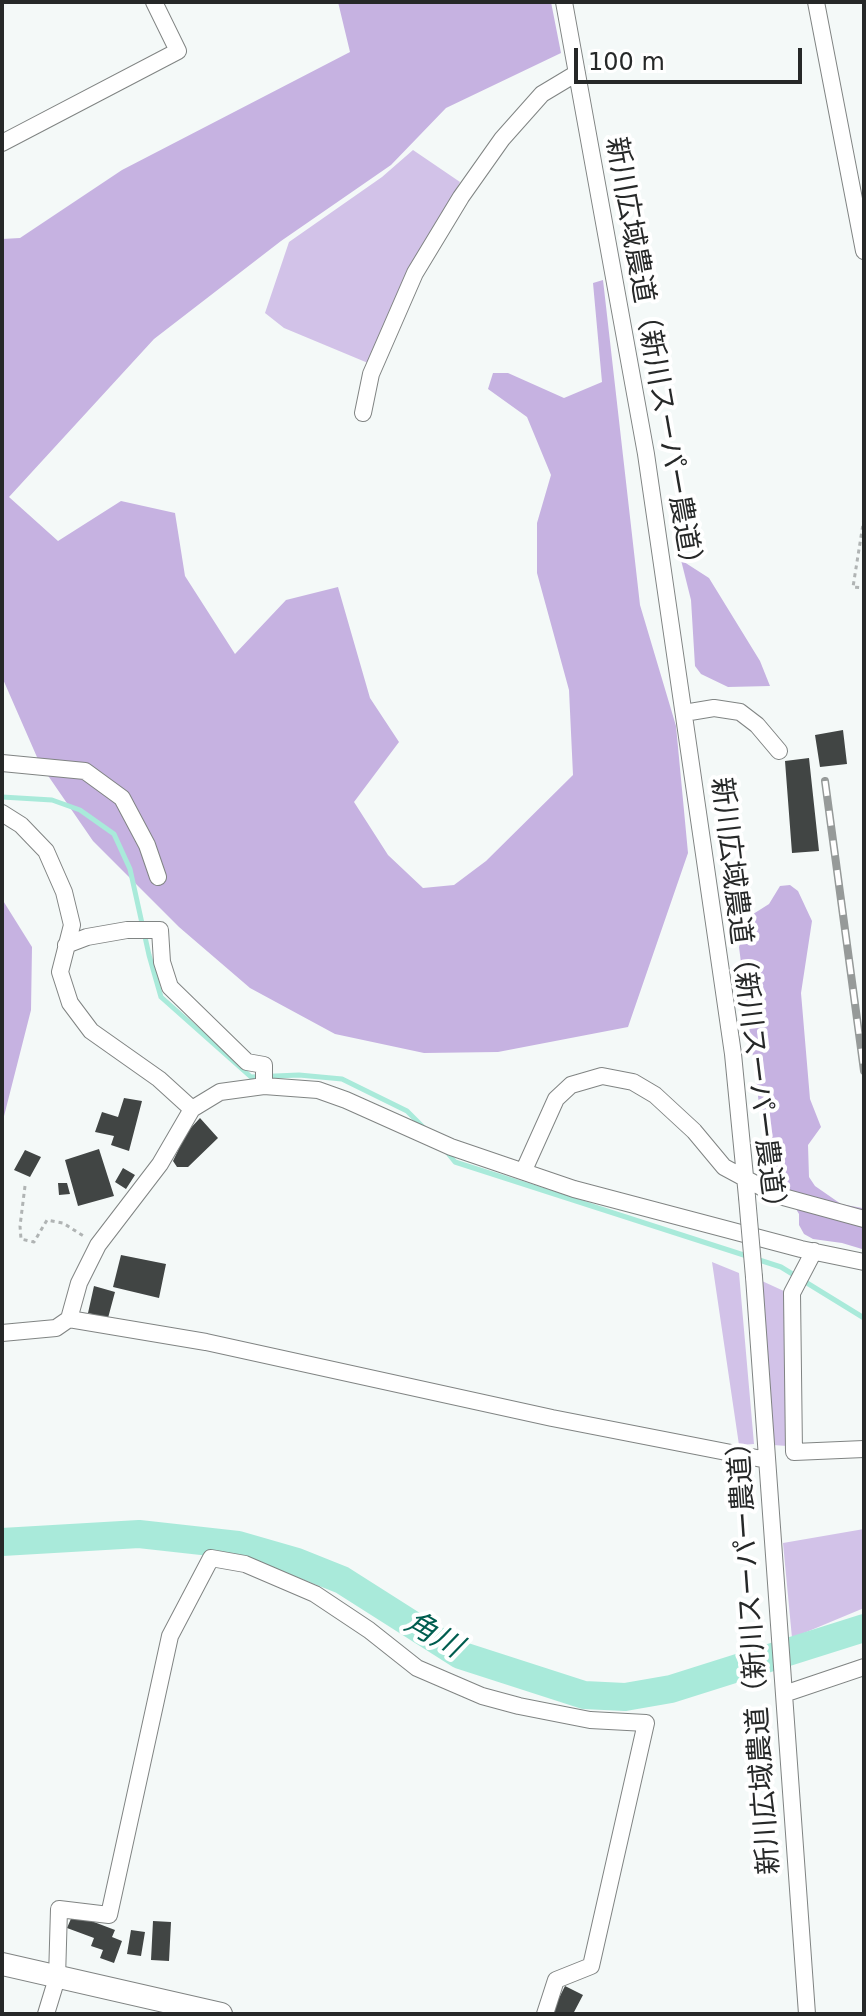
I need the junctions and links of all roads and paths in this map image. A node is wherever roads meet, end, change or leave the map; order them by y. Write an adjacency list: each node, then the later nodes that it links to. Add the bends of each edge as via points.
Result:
1 (154, 2): 5 (street, via 178,51)
2 (564, 2): 4 (street, 新川広域農道（新川スーパー農道）)
3 (816, 2): 6 (street)
4 (577, 73): 8 (street, via 542,94 461,197 415,273 371,374); 11 (street, 新川広域農道（新川スーパー農道）, via 646,454)
5 (2, 143)
6 (859, 198): 7 (street)
7 (864, 251)
8 (363, 413)
9 (864, 518): 10 (path, via 853,587)
10 (864, 588)
11 (684, 713): 12 (street, via 714,708 740,712); 20 (street, 新川広域農道（新川スーパー農道）)
12 (779, 751)
13 (2, 763): 15 (street, via 85,771 122,798)
14 (2, 813): 16 (street, via 46,851 72,925)
15 (158, 877)
16 (66, 945): 17 (street, via 87,937 160,930 170,987 247,1062 264,1066); 18 (street, via 60,972 70,1003 91,1031)
17 (264, 1085): 18 (street, via 220,1092); 19 (street, via 318,1090 451,1147)
18 (192, 1109): 23 (street, via 160,1164)
19 (524, 1170): 20 (street, via 556,1099 583,1079 602,1076 633,1082 655,1095 724,1167); 24 (street, via 574,1189)
20 (747, 1178): 22 (street, via 776,1195); 29 (street, 新川広域農道（新川スーパー農道）, bridge)
21 (25, 1186): 23 (path, via 21,1239 34,1242 47,1220 63,1223)
22 (864, 1219)
23 (98, 1245): 26 (street)
24 (814, 1251): 25 (street); 28 (street, via 792,1293 794,1452)
25 (864, 1262)
26 (69, 1319): 27 (street, via 56,1328); 29 (street, via 206,1342)
27 (2, 1333)
28 (864, 1449)
29 (767, 1460): 31 (street, 新川広域農道（新川スーパー農道）)
30 (864, 1667): 31 (street)
31 (784, 1688): 37 (street, 新川広域農道（新川スーパー農道）)
32 (2, 1964): 33 (main road)
33 (57, 1978): 34 (street); 35 (main road); 36 (street, via 59,1909 109,1915 170,1636 211,1558 245,1564 315,1594 417,1668 482,1696 590,1720 646,1723 591,1966 556,1980)
34 (46, 2014)
35 (221, 2014)
36 (545, 2014)
37 (807, 2014)

